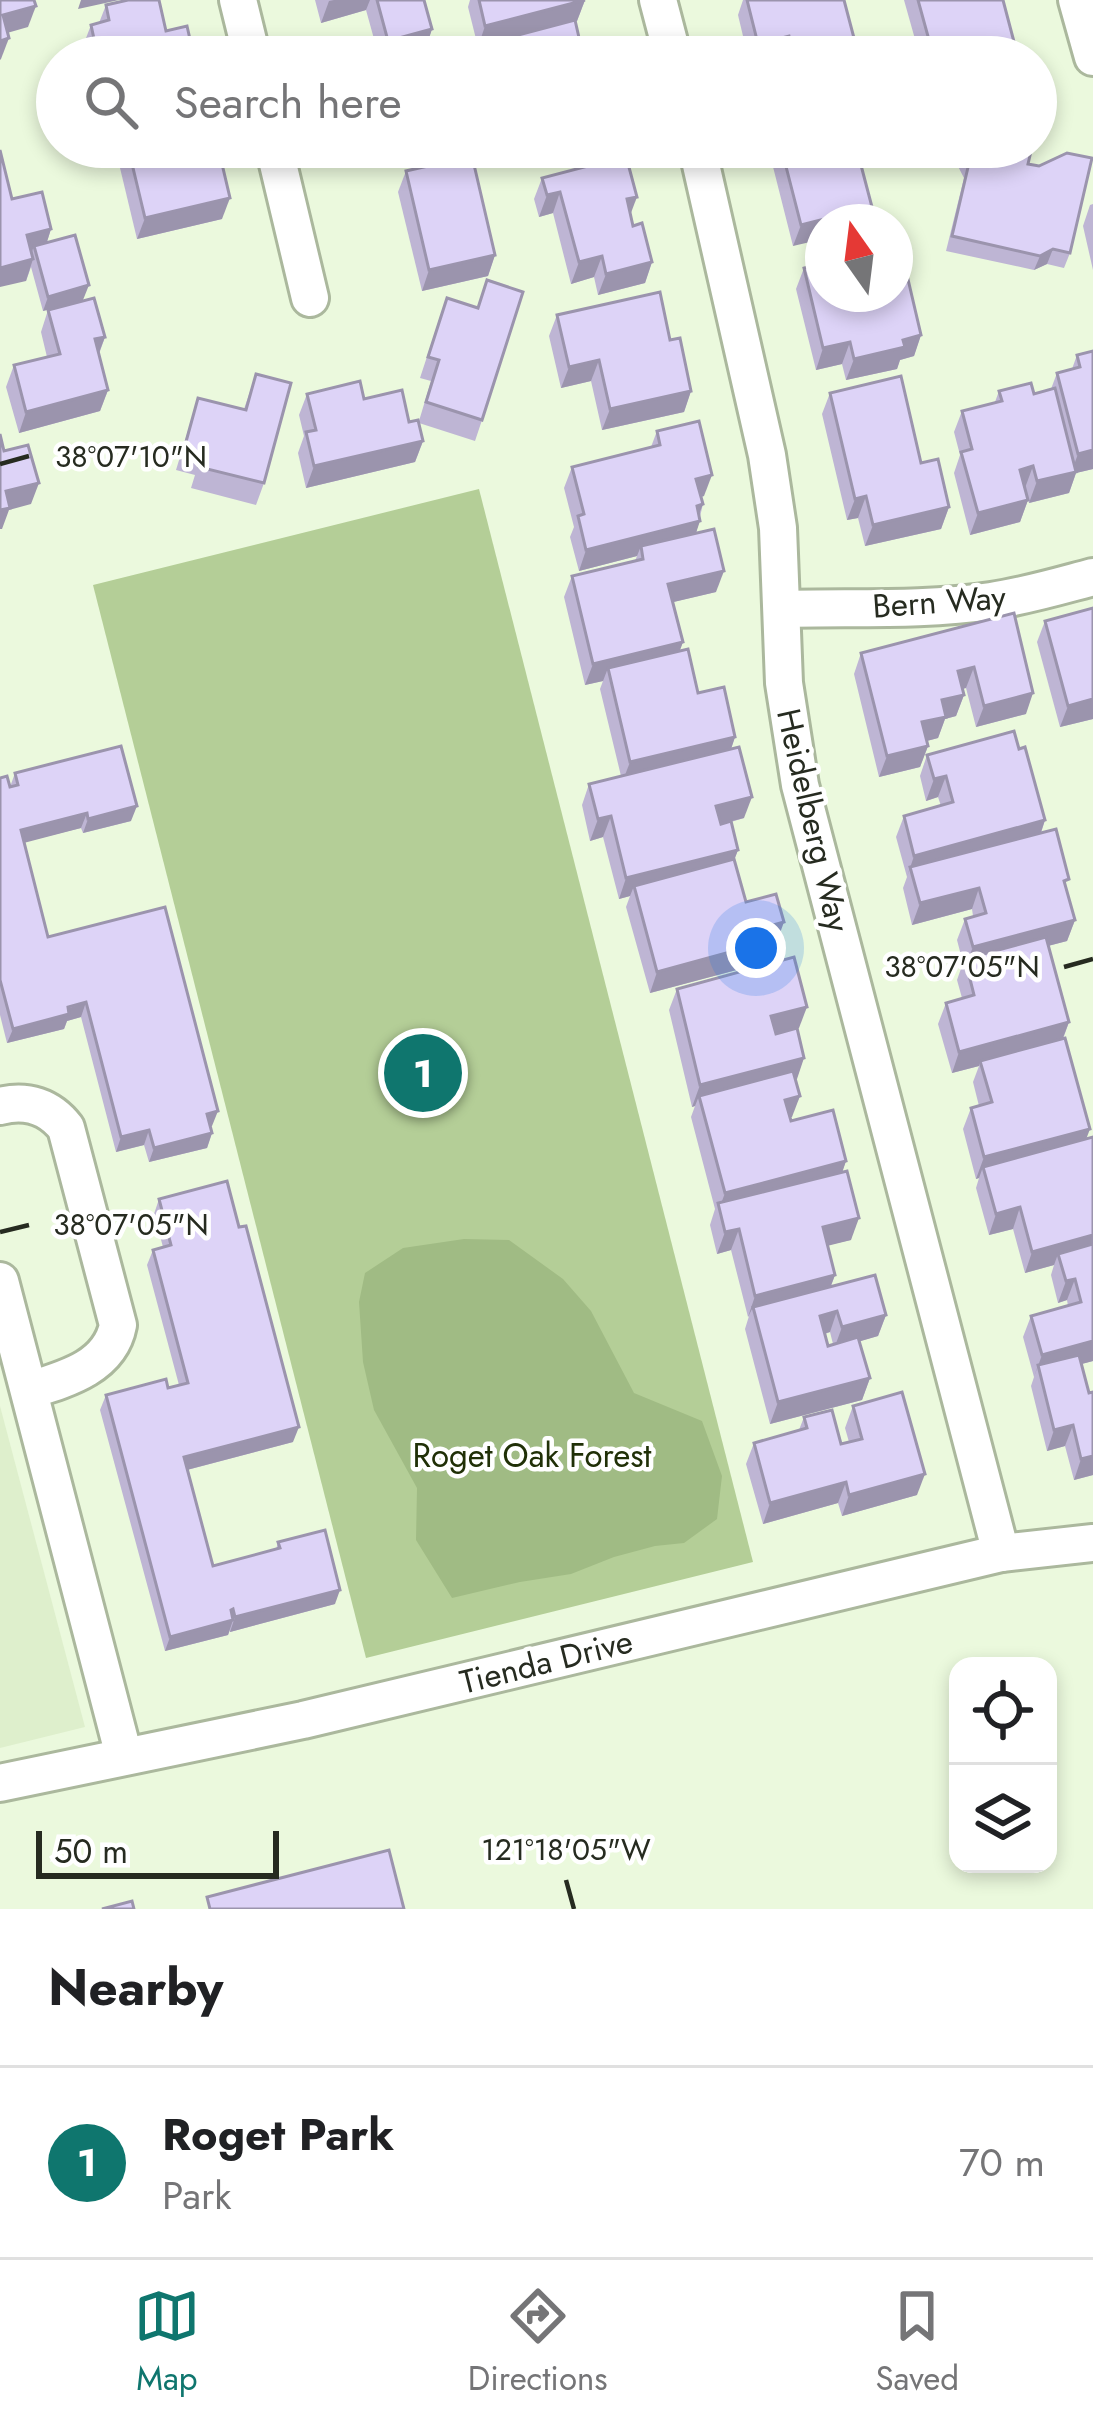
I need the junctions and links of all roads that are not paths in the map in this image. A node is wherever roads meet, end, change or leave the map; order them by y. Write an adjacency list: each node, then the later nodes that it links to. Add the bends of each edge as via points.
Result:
1 (238, 0): 4 (street)
2 (658, 0): 5 (street)
3 (1077, 0): 6 (street)
4 (247, 36)
5 (667, 36)
6 (1093, 57)
7 (279, 168): 9 (street)
8 (702, 168): 11 (street, Heidelberg Way, via 767,455)
9 (310, 298)
10 (1093, 577): 11 (street, Bern Way, via 987,602)
11 (782, 609): 16 (street, Heidelberg Way, via 785,698 800,785)
12 (0, 1106): 14 (street, via 38,1106 66,1128 118,1324 90,1366)
13 (0, 1281): 14 (street)
14 (30, 1390): 17 (street)
15 (1093, 1543): 16 (street, Tienda Drive)
16 (1000, 1553): 17 (street, Tienda Drive)
17 (124, 1756): 18 (street, Tienda Drive)
18 (0, 1783)

